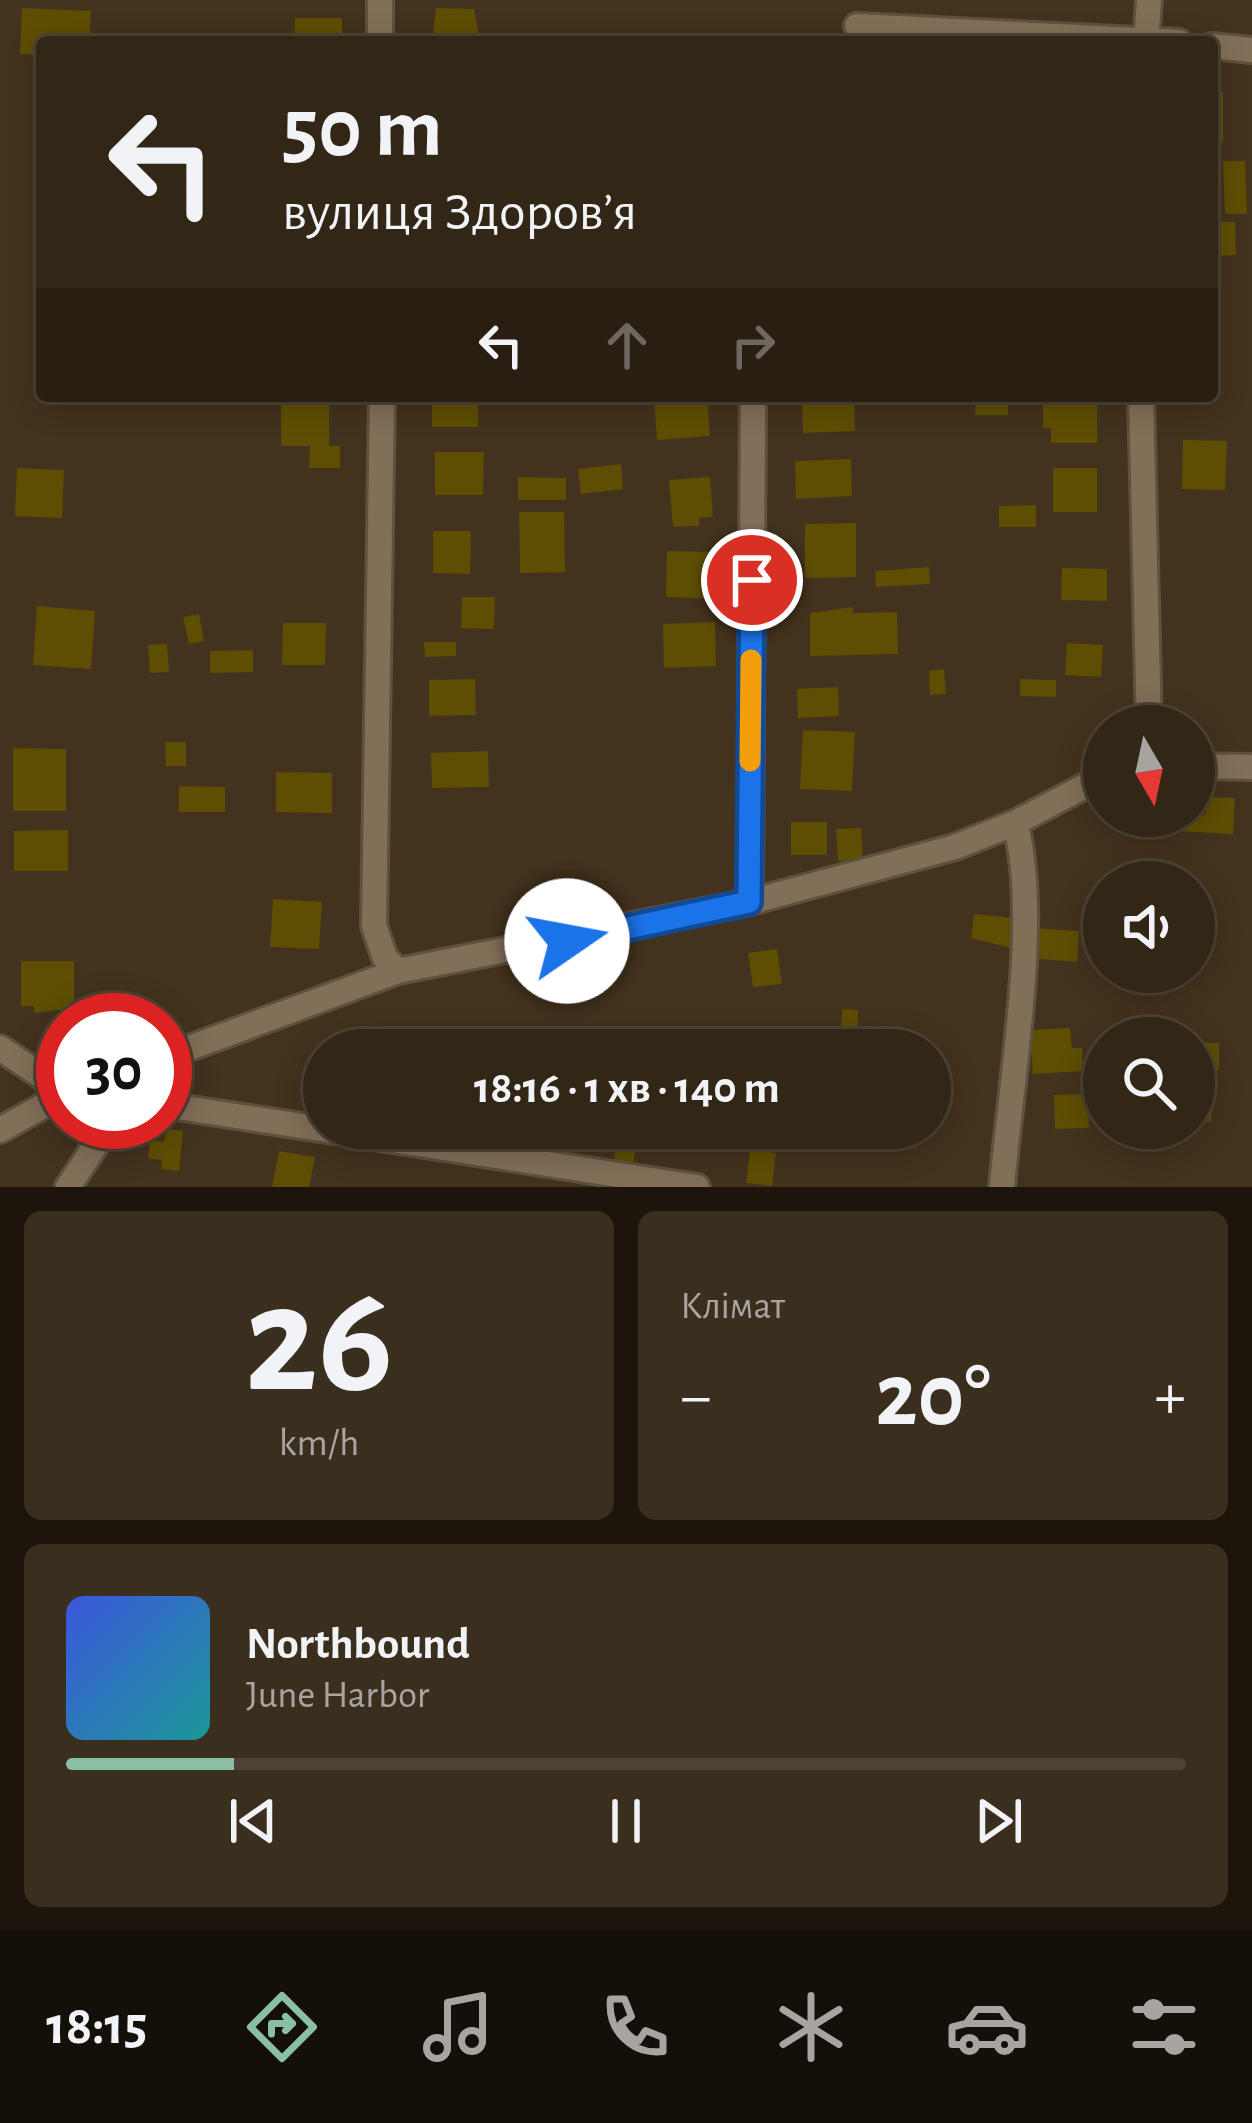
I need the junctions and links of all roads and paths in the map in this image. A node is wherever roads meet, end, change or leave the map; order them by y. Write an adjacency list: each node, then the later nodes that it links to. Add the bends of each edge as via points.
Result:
1 (380, 0): 4 (street)
2 (1149, 0): 6 (street)
3 (857, 26): 5 (street)
4 (380, 36)
5 (1063, 36)
6 (1146, 36)
7 (1218, 47): 8 (street)
8 (1252, 50)
9 (382, 402): 18 (street, via 374,926)
10 (753, 402): 17 (street)
11 (1141, 402): 12 (street)
12 (1148, 705)
13 (1215, 766): 14 (street)
14 (1252, 767)
15 (1083, 787): 16 (street)
16 (1015, 824): 17 (street); 28 (street, via 1024,857 1024,931)
17 (749, 902): 18 (street)
18 (398, 971): 19 (street)
19 (192, 1047)
20 (0, 1048): 21 (street)
21 (36, 1072)
22 (192, 1109): 27 (street)
23 (36, 1114): 24 (street)
24 (0, 1130)
25 (93, 1149): 26 (street)
26 (68, 1187)
27 (697, 1187)
28 (1002, 1187)

